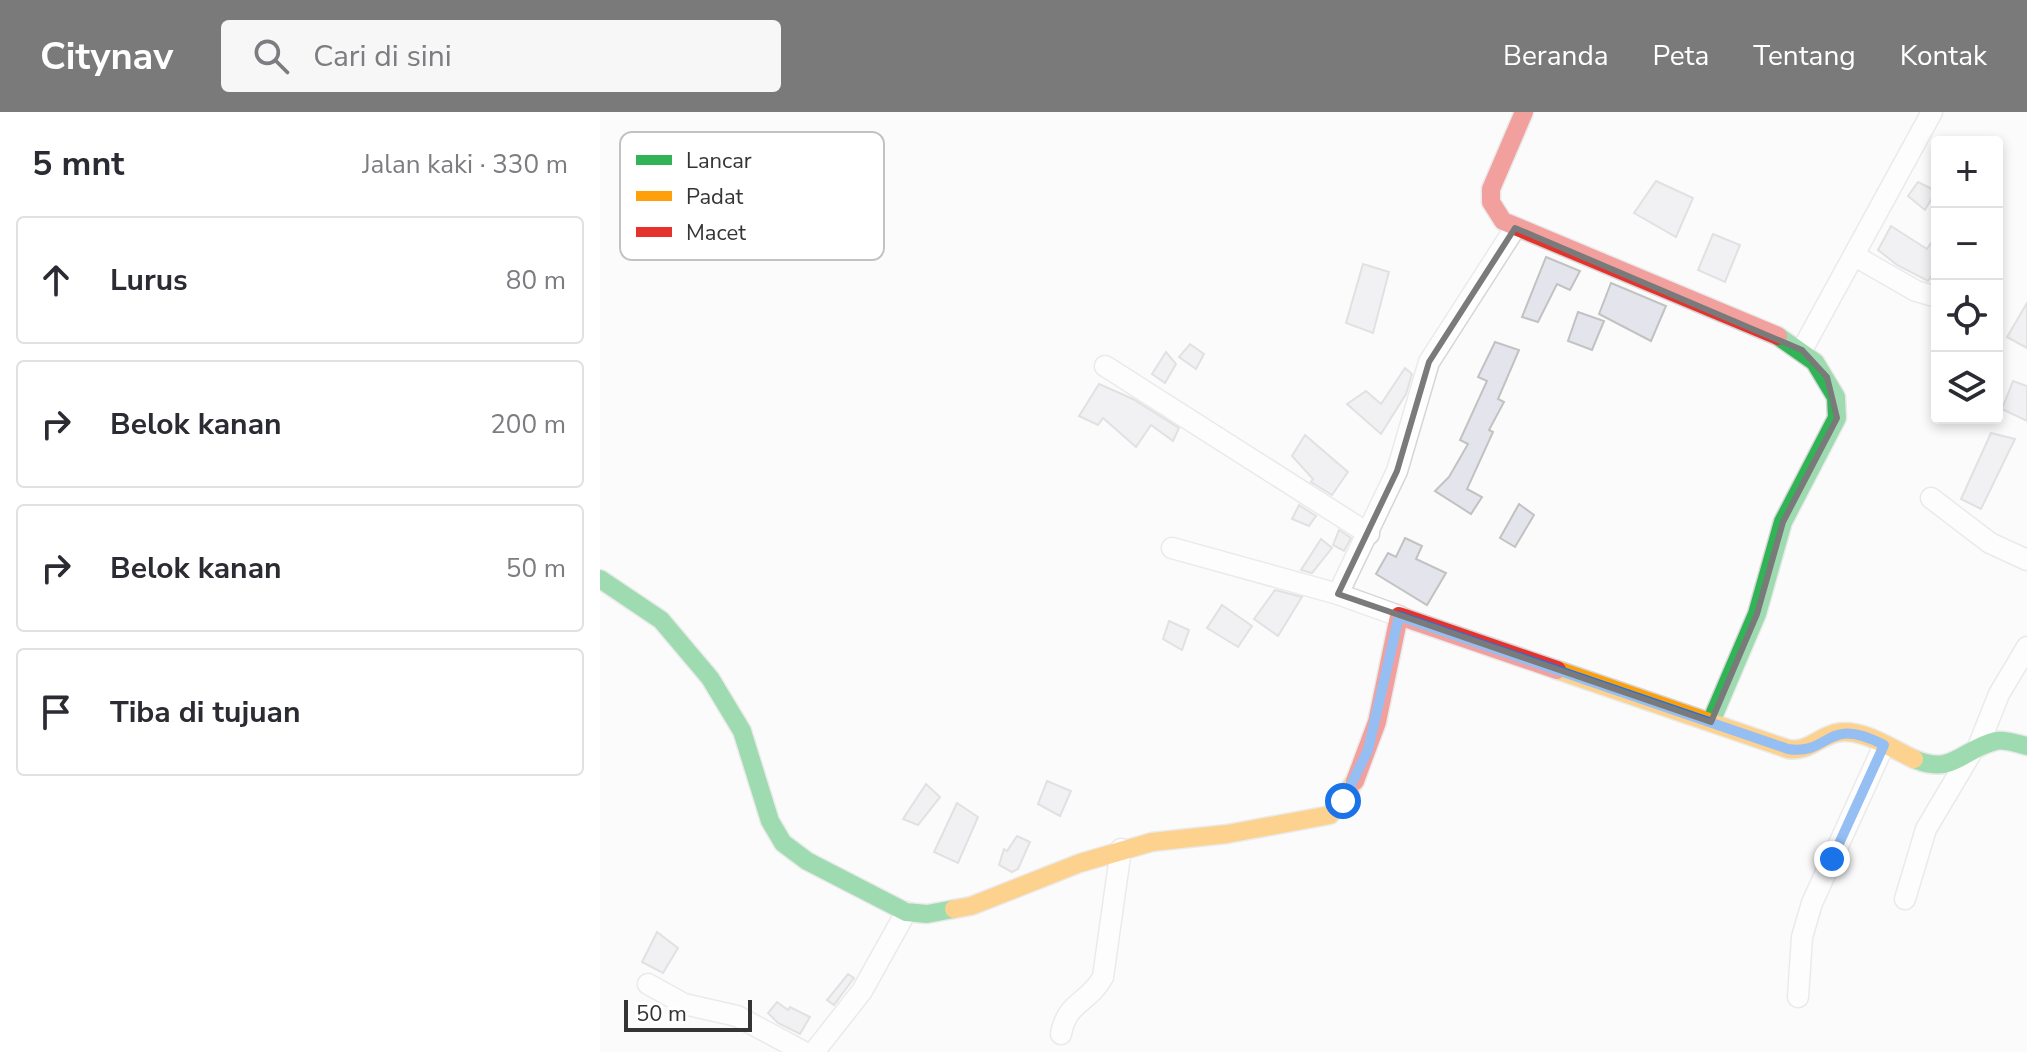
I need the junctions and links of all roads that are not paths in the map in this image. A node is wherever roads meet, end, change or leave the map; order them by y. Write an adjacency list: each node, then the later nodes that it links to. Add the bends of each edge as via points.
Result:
1 (1524, 112): 3 (street, via 1491,189 1495,211)
2 (1932, 112): 4 (street)
3 (1515, 228): 6 (street, via 1724,311); 9 (street, via 1429,362 1401,459)
4 (1855, 256): 5 (street); 6 (street)
5 (1931, 295)
6 (1802, 350): 16 (street, via 1827,377 1836,397 1837,418 1783,522 1757,614)
7 (1105, 366): 9 (street)
8 (1931, 498): 11 (street, via 1990,543)
9 (1369, 534): 13 (street)
10 (1172, 548): 13 (street)
11 (2027, 560)
12 (600, 579): 22 (street, via 661,620 710,678 742,731 770,821 783,843)
13 (1338, 594): 14 (street)
14 (1399, 616): 16 (street); 20 (street, via 1368,750 1343,801 1330,815)
15 (2027, 647): 19 (street)
16 (1711, 722): 17 (street, via 1800,751 1835,733 1854,732)
17 (1884, 745): 19 (street, via 1932,767); 24 (street, via 1812,903 1802,937)
18 (2027, 746): 19 (street, via 1998,740)
19 (1974, 751): 21 (street, via 1926,829)
20 (1121, 849): 22 (street, via 971,906); 25 (street, via 1103,977 1094,993 1066,1012)
21 (1905, 899)
22 (906, 912): 27 (street, via 862,991)
23 (648, 984): 26 (street, via 684,1004 737,1016)
24 (1798, 997)
25 (1061, 1034)
26 (804, 1052)
27 (814, 1052)

